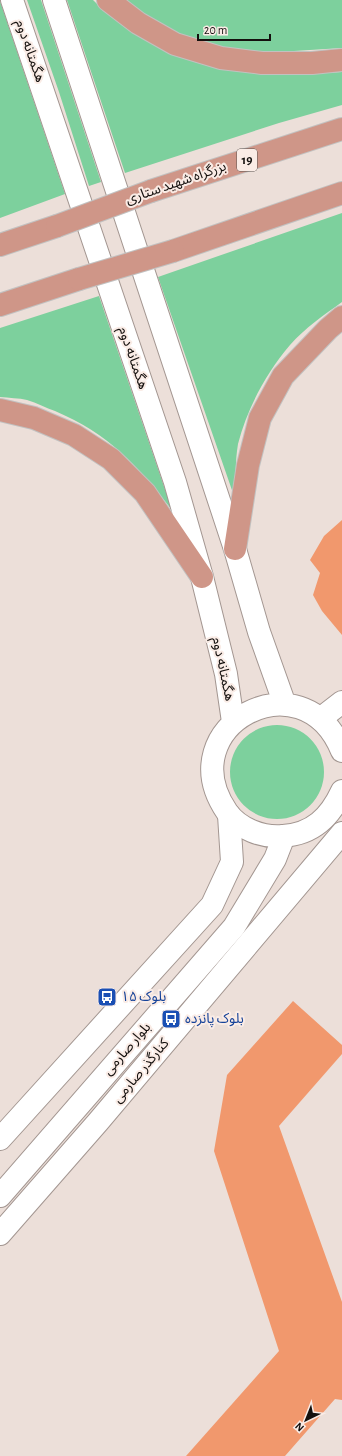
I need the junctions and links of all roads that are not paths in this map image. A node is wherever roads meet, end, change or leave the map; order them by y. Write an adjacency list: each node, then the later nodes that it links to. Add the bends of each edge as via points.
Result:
1 (12, 0): 12 (main road, هگمتانه دوم, via 174,482)
2 (54, 0): 11 (main road)
3 (108, 0): 4 (highway, via 138,23 175,44 221,58 262,63)
4 (342, 60)
5 (342, 129): 7 (highway, بزرگراه شهید ستاری / 19, bridge, via 151,191)
6 (342, 193): 8 (highway, bridge, via 173,251)
7 (0, 245)
8 (0, 305)
9 (342, 317): 11 (highway, via 283,376 260,418 248,465)
10 (0, 410): 12 (highway, via 34,418 74,435 111,459 146,493)
11 (235, 549): 14 (main road, via 259,632)
12 (202, 577): 16 (main road, هگمتانه دوم, via 226,674)
13 (342, 702): 15 (main road)
14 (286, 704): 15 (main road, via 304,709); 16 (main road, via 267,705 249,711)
15 (320, 719): 17 (main road, via 330,729)
16 (233, 722): 19 (main road, via 222,735 215,751 212,768 214,785)
17 (342, 751)
18 (342, 791): 20 (main road, via 335,806)
19 (229, 815): 22 (main road, via 242,826 257,833 273,837); 23 (main road, via 232,862 212,905)
20 (336, 819): 22 (main road, via 323,820 308,830)
21 (342, 833): 25 (main road, کنارگذر صارمی)
22 (284, 836): 24 (main road, بلوار صارمی, via 275,859 234,927)
23 (0, 1138)
24 (0, 1196)
25 (0, 1234)

